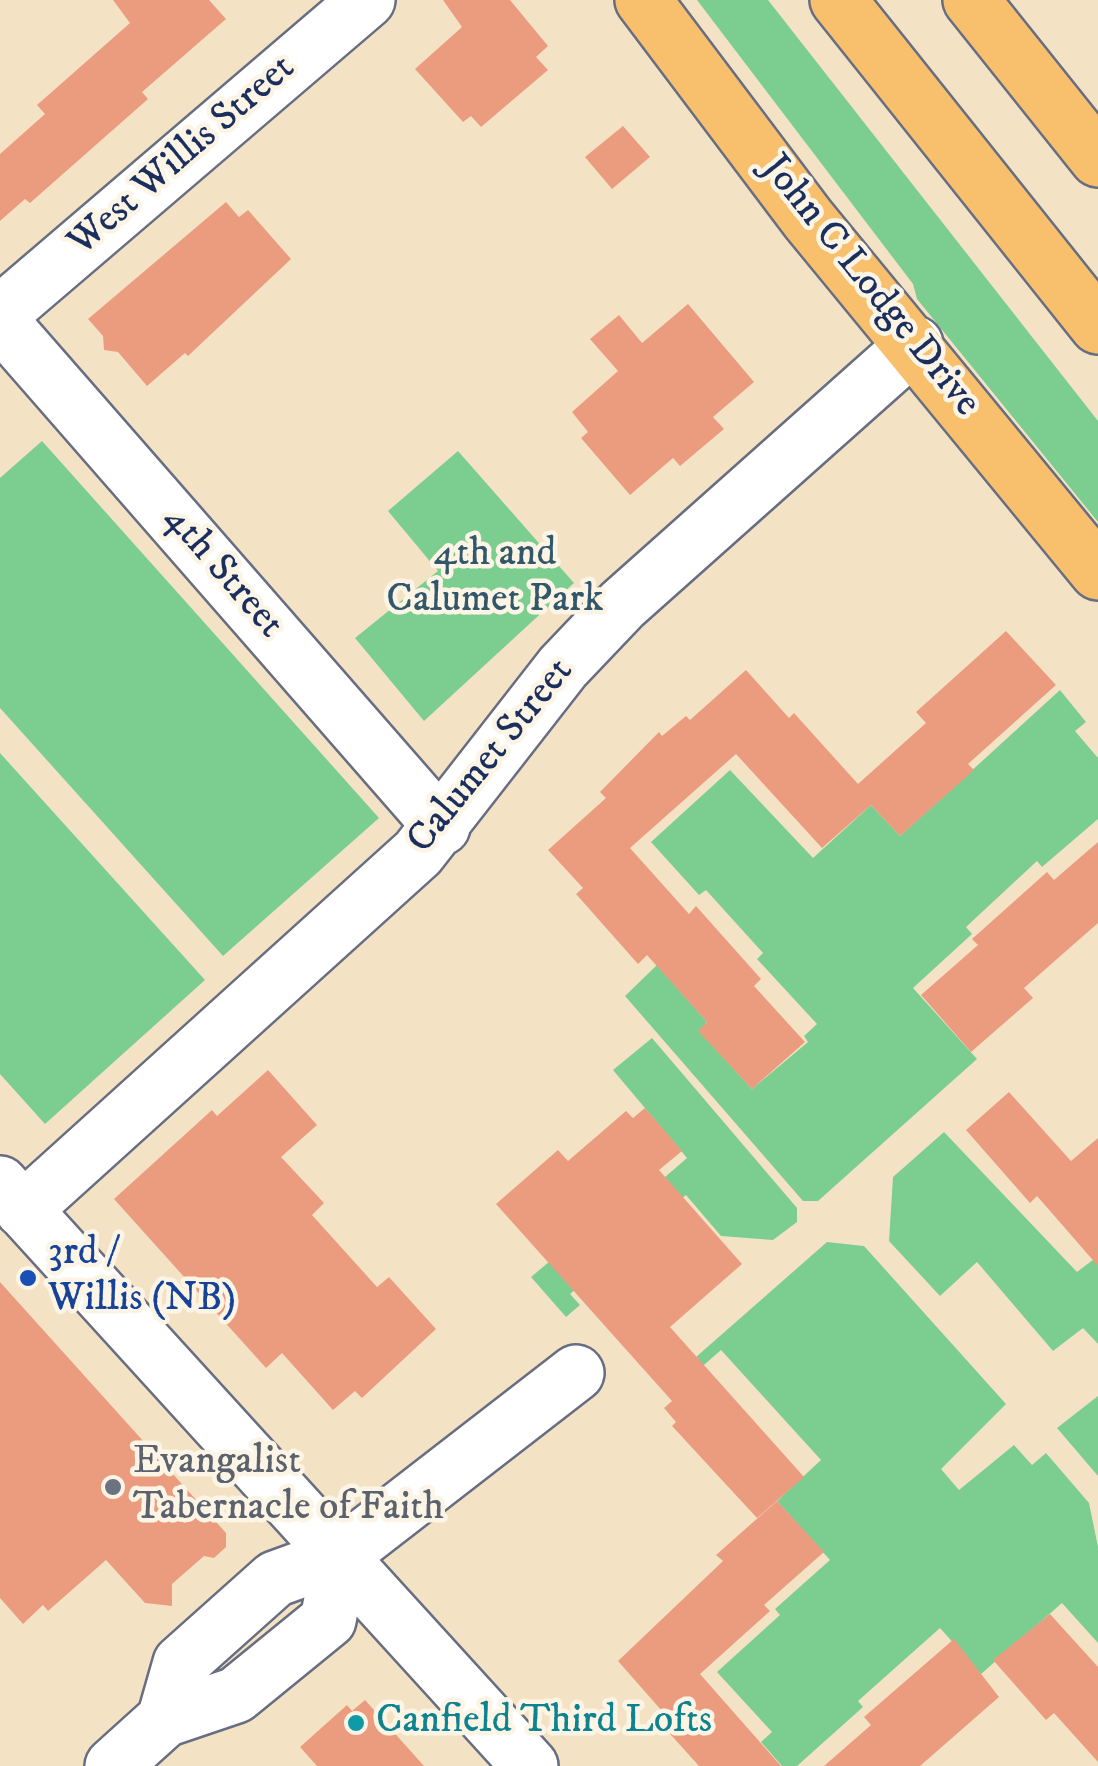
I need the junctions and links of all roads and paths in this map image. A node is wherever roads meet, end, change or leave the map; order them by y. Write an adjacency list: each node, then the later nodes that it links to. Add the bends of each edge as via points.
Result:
1 (367, 0): 8 (street, West Willis Street)
2 (643, 0): 10 (main road, John C Lodge Drive, via 808,219)
3 (838, 0): 9 (main road)
4 (971, 0): 7 (main road)
5 (989, 0): 6 (main road)
6 (1098, 99)
7 (1098, 159)
8 (0, 318): 12 (street, 4th Street)
9 (1098, 326)
10 (915, 344): 11 (main road, John C Lodge Drive); 12 (street, Calumet Street, via 622,606 493,752)
11 (1098, 572)
12 (442, 826): 13 (street, Calumet Street, via 418,854)
13 (12, 1197): 15 (street)
14 (576, 1373): 15 (street)
15 (341, 1555): 16 (street, via 280,1575 181,1664 165,1719); 17 (street)
16 (114, 1766)
17 (530, 1766)

